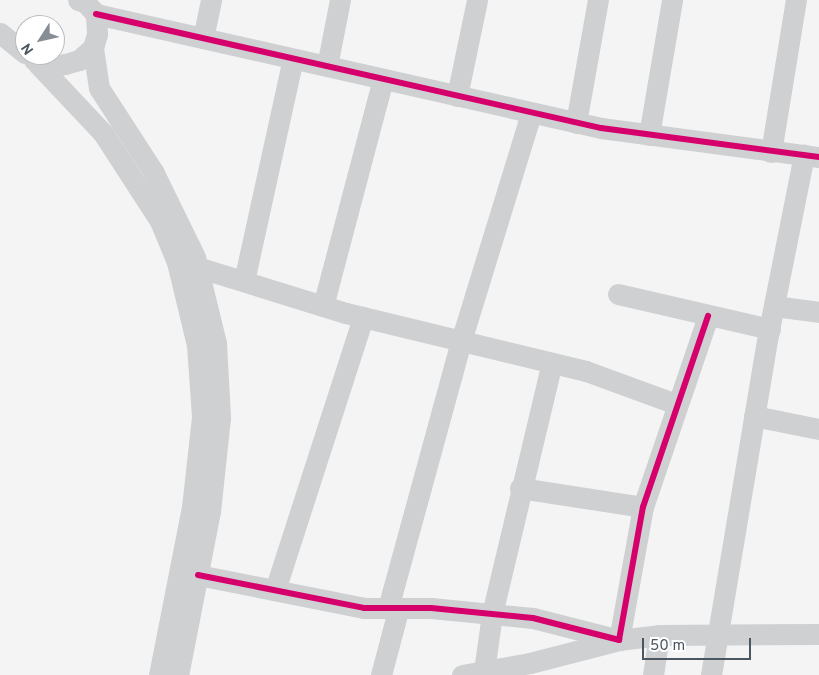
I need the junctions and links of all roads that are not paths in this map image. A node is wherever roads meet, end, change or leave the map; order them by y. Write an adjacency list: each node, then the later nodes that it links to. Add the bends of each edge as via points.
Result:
1 (78, 0): 8 (street, via 85,2)
2 (211, 0): 10 (street)
3 (340, 0): 16 (street)
4 (476, 0): 18 (street)
5 (598, 0): 20 (street)
6 (672, 0): 21 (street)
7 (796, 0): 22 (street)
8 (96, 14): 10 (street); 12 (street, via 97,34)
9 (0, 33): 11 (street)
10 (203, 38): 13 (street)
11 (15, 45)
12 (92, 48): 14 (street, via 79,60); 24 (street, via 98,88 163,189)
13 (293, 59): 16 (street); 25 (street)
14 (65, 64)
15 (38, 65): 50 (street, via 103,133 160,221 177,262 198,344 202,416 192,507)
16 (327, 66): 17 (street)
17 (383, 79): 18 (street); 27 (street)
18 (457, 96): 19 (street)
19 (531, 113): 20 (street); 33 (street)
20 (576, 123): 21 (street)
21 (649, 135): 22 (street)
22 (771, 152): 23 (street)
23 (812, 156): 28 (street)
24 (197, 267): 25 (street); 40 (street, via 216,343 220,418 210,511)
25 (244, 281): 27 (street)
26 (618, 294): 30 (street)
27 (323, 306): 31 (street)
28 (774, 306): 29 (street); 32 (street)
29 (819, 312)
30 (708, 316): 32 (street); 35 (street)
31 (363, 318): 33 (street); 41 (street)
32 (770, 329): 36 (street)
33 (461, 341): 34 (street); 42 (street)
34 (552, 363): 35 (street, via 586,371); 38 (street)
35 (676, 404): 39 (street)
36 (754, 416): 37 (street); 44 (street)
37 (819, 429)
38 (520, 488): 39 (street); 43 (street)
39 (643, 507): 47 (street)
40 (198, 575): 41 (street); 51 (street)
41 (275, 590): 42 (street, via 364,608)
42 (393, 608): 43 (street); 52 (street)
43 (492, 614): 47 (street, via 533,618); 49 (street)
44 (717, 634): 45 (street); 46 (street); 55 (street)
45 (819, 634)
46 (659, 635): 47 (street); 54 (street)
47 (619, 640): 48 (street)
48 (529, 669): 49 (street)
49 (484, 671): 53 (street)
50 (159, 675)
51 (178, 675)
52 (381, 675)
53 (462, 675)
54 (653, 675)
55 (711, 675)

